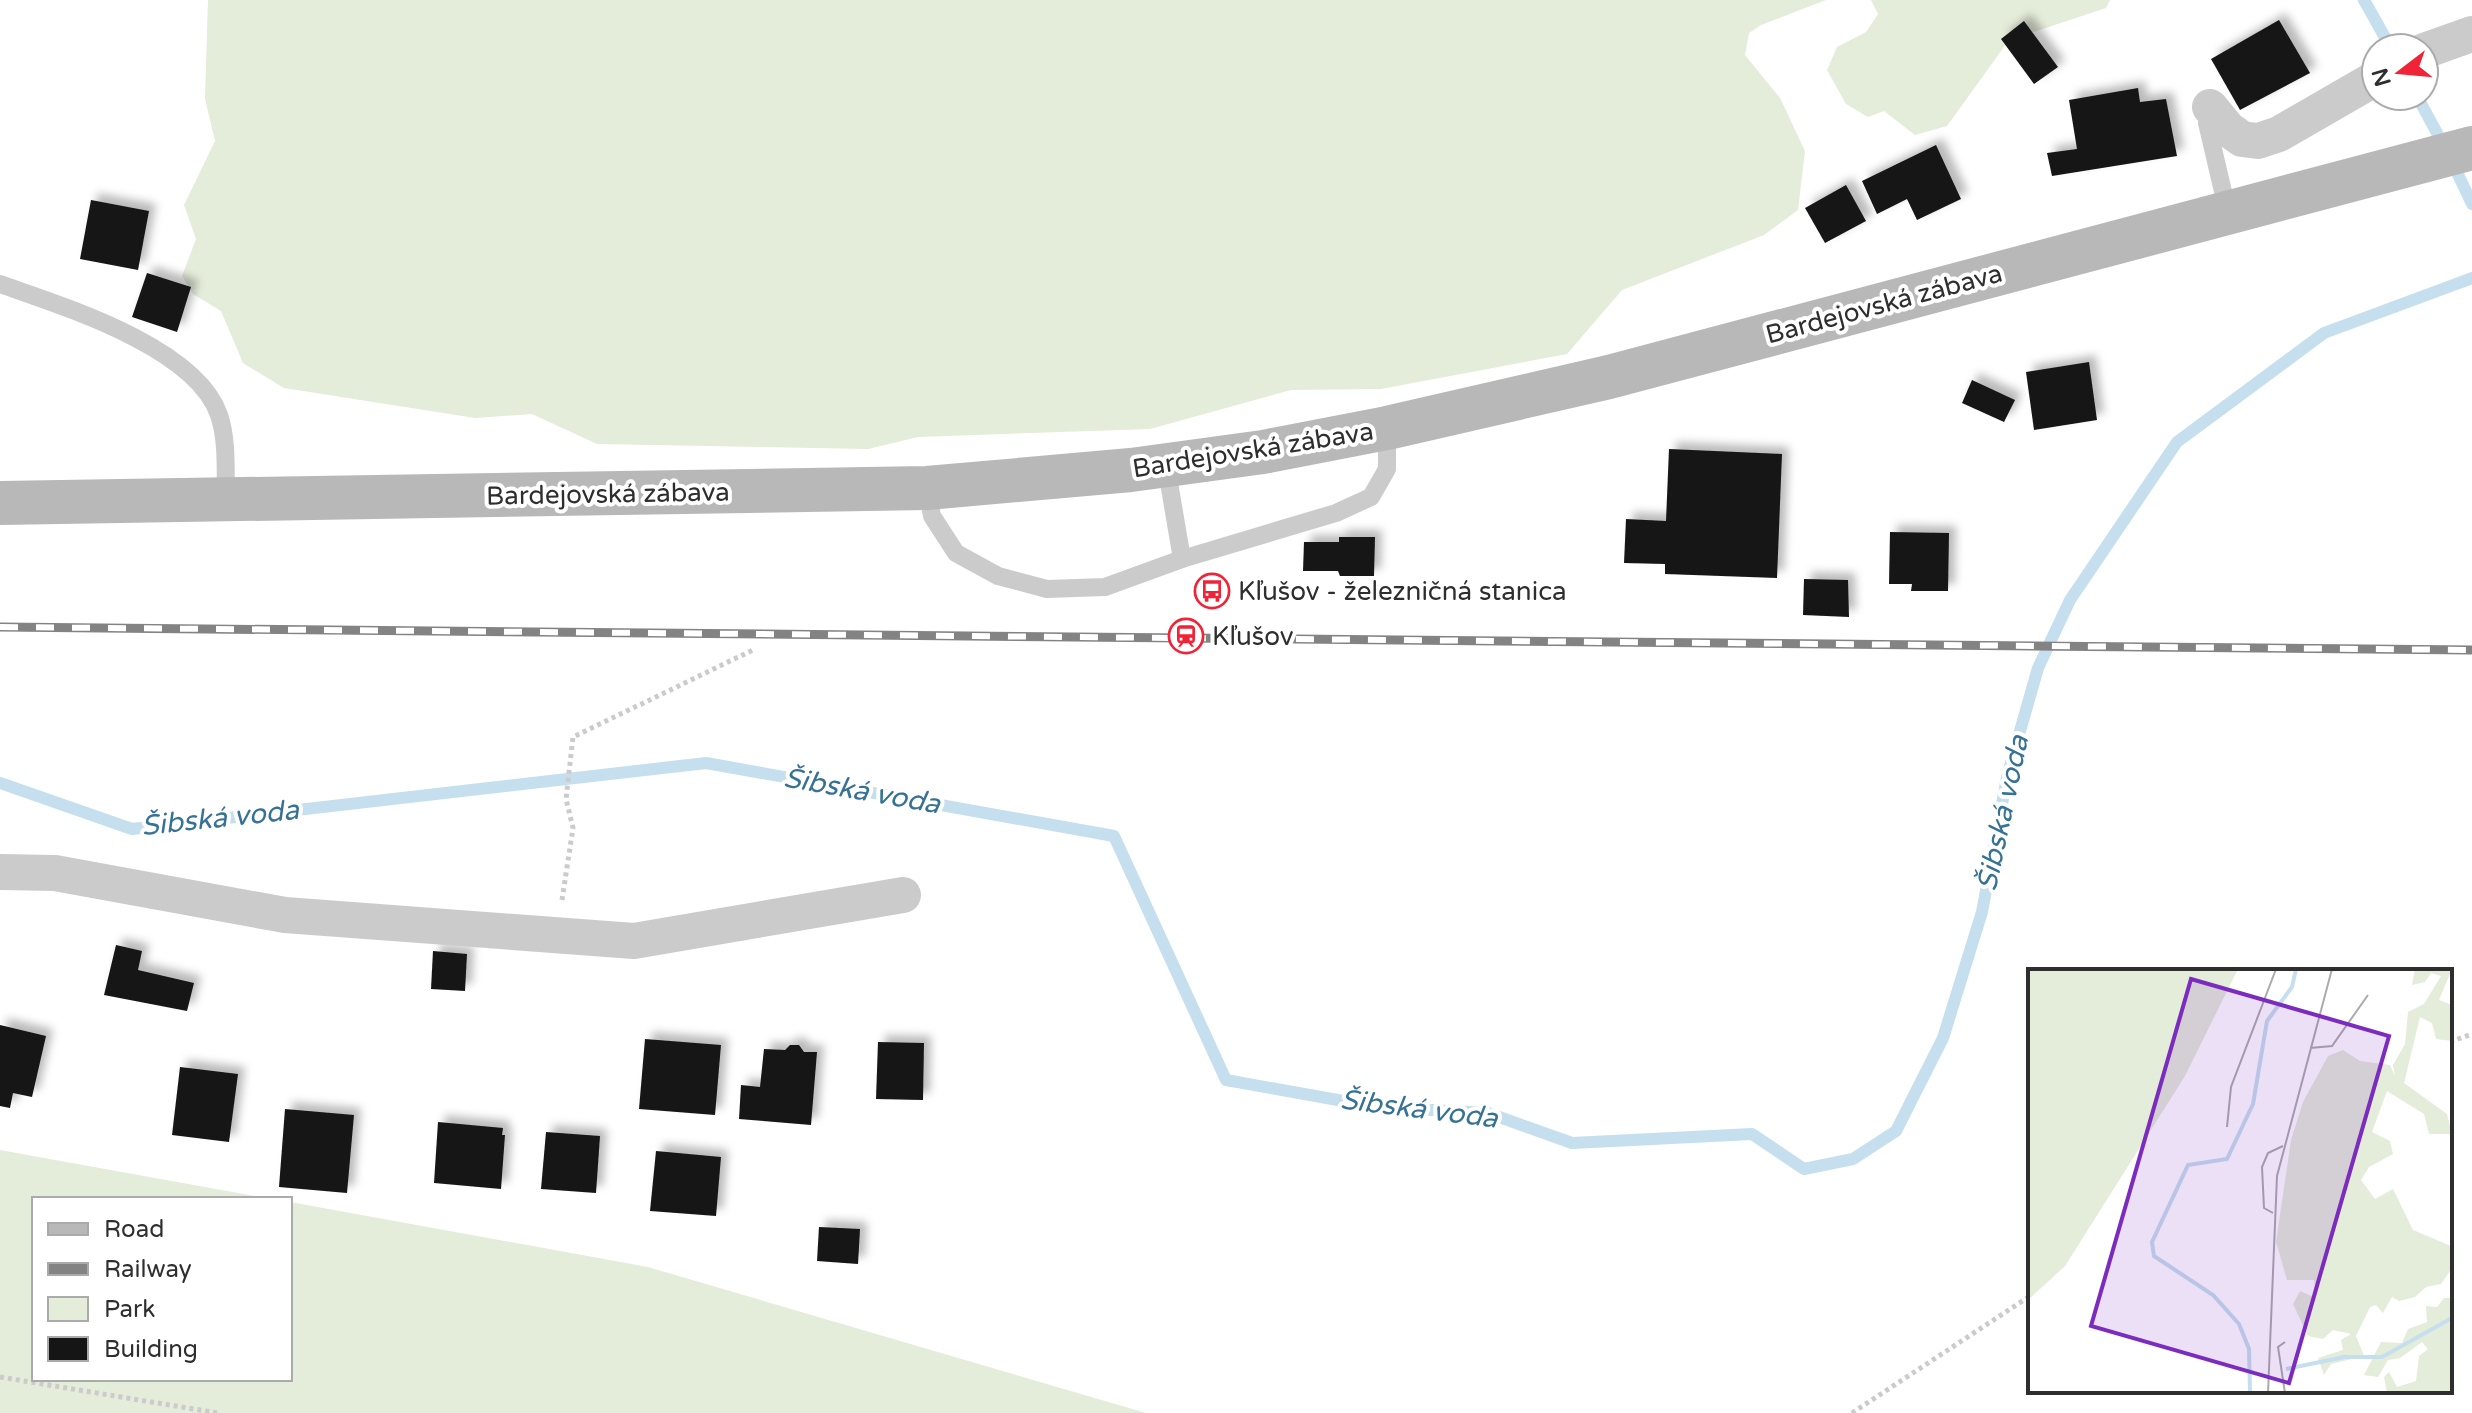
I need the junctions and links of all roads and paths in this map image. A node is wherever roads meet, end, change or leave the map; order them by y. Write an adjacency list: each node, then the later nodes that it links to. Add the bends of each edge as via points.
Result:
1 (2472, 34): 2 (street)
2 (2440, 45)
3 (2360, 87): 4 (street, via 2258,141 2242,139)
4 (2210, 107): 6 (lane, via 2207,123)
5 (2472, 148): 6 (main road, Bardejovská zábava)
6 (2228, 214): 8 (main road, Bardejovská zábava, via 1609,377)
7 (0, 284): 11 (lane, via 91,316 174,359 219,412)
8 (1387, 428): 9 (main road, Bardejovská zábava); 13 (lane, via 1387,469 1371,497 1336,513)
9 (1166, 465): 10 (main road, Bardejovská zábava); 13 (lane)
10 (927, 488): 11 (main road, Bardejovská zábava); 13 (lane, via 932,516 956,553 998,576 1047,589 1105,587)
11 (226, 500): 12 (main road, Bardejovská zábava)
12 (0, 503)
13 (1182, 559)
14 (755, 649): 17 (path, via 573,737 566,799 573,828)
15 (0, 872): 17 (street, via 55,873 285,915)
16 (903, 895): 17 (street, via 634,941)
17 (556, 935)
18 (2472, 1034): 19 (path)
19 (2452, 1041)
20 (2028, 1297): 23 (path)
21 (0, 1377): 22 (path)
22 (218, 1413)
23 (1852, 1413)

